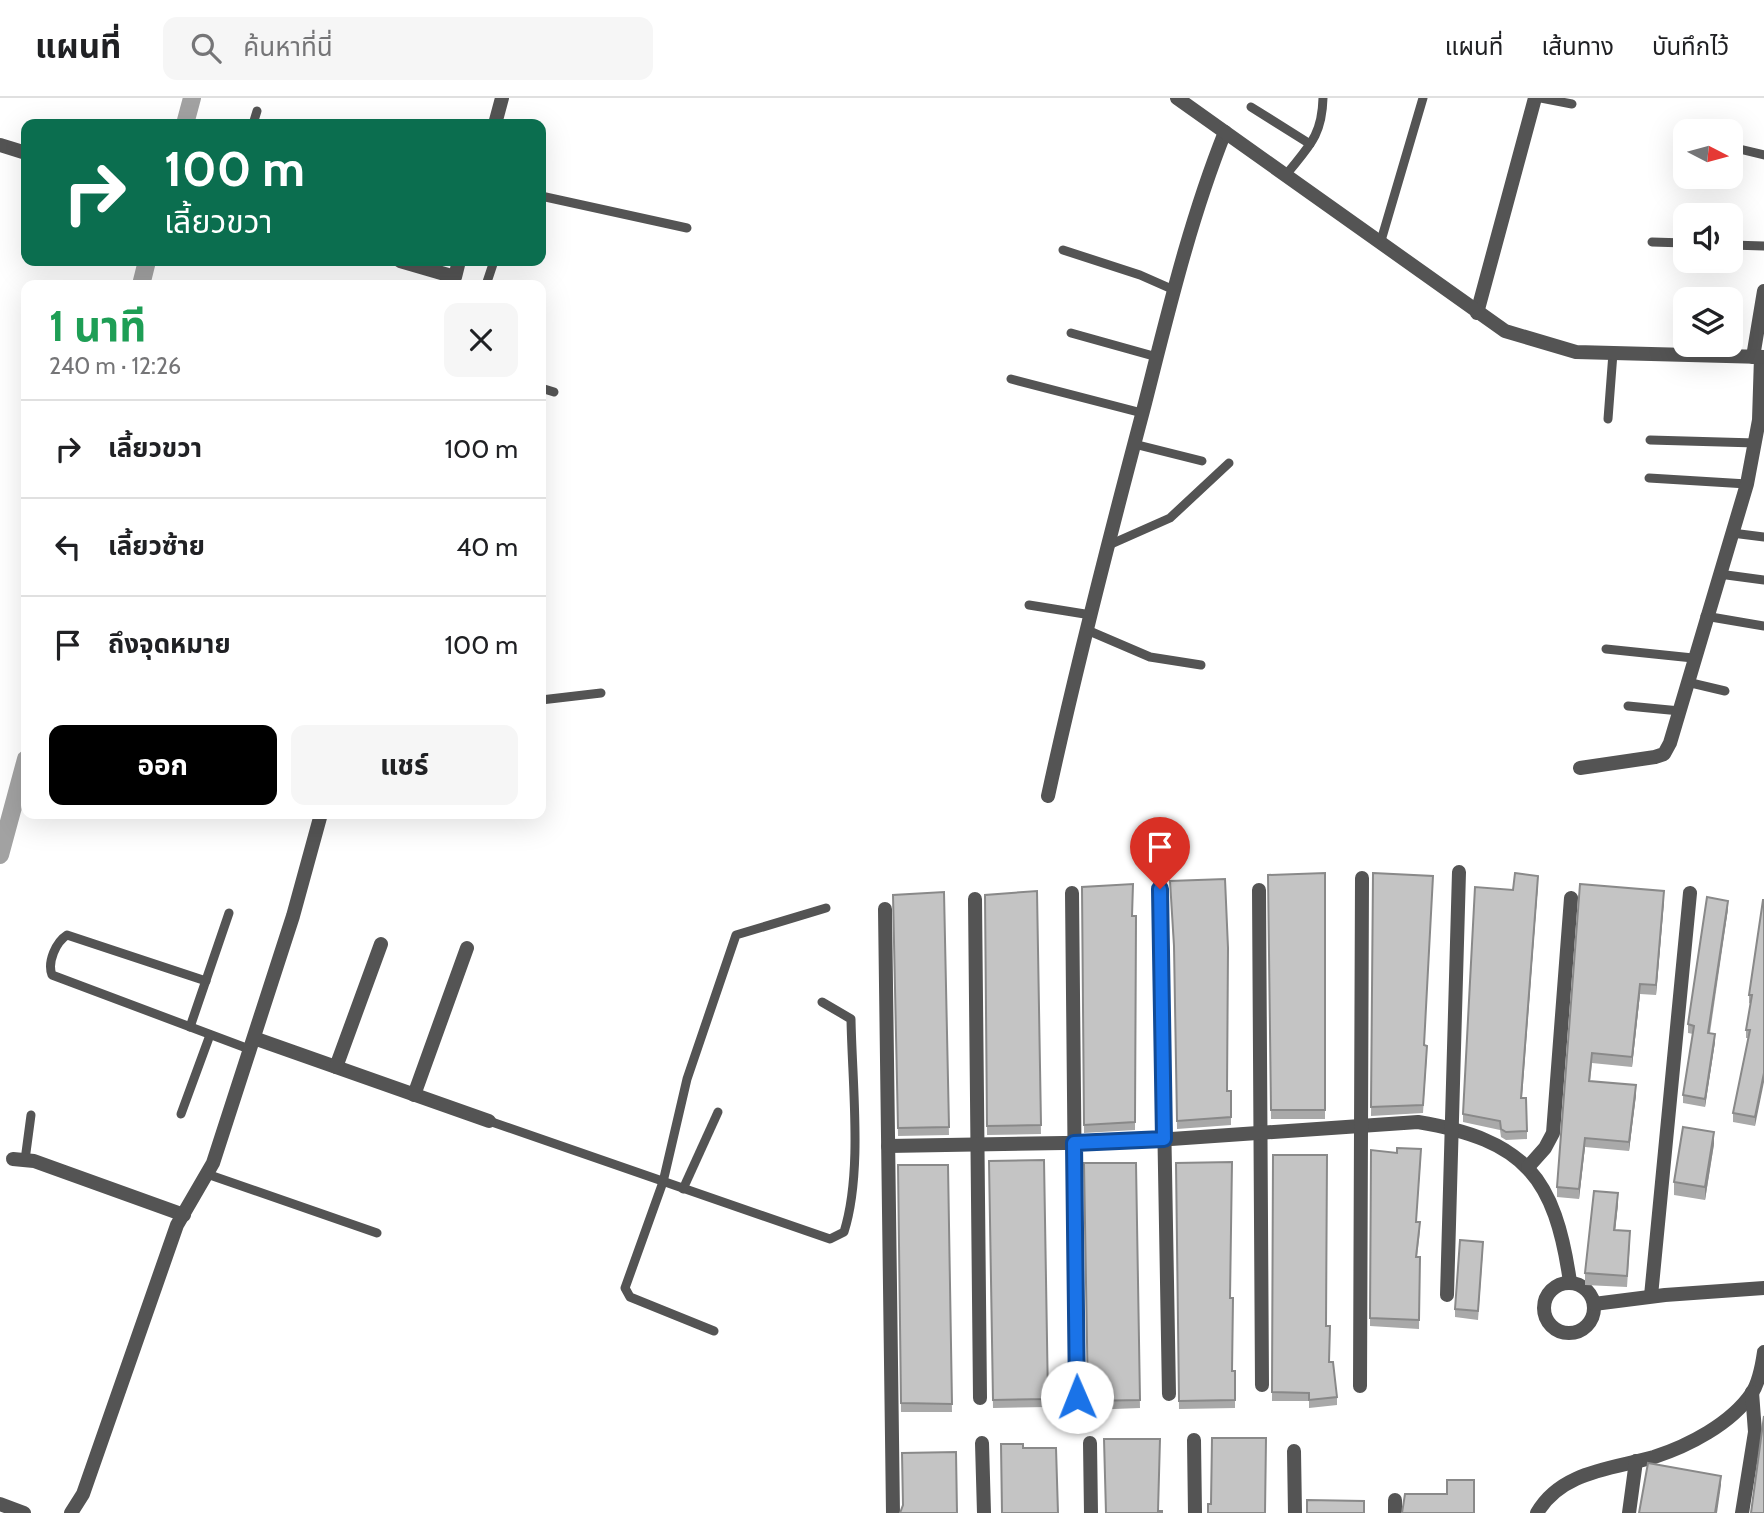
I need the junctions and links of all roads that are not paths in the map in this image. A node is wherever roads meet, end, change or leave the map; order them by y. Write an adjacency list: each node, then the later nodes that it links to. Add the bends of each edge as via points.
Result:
1 (502, 98): 11 (street)
2 (1177, 98): 12 (street)
3 (1323, 98): 13 (lane, via 1322,125)
4 (1423, 98): 23 (lane)
5 (1535, 98): 31 (street)
6 (1541, 98): 7 (lane)
7 (1572, 104)
8 (1251, 107): 13 (lane)
9 (257, 111): 10 (lane)
10 (255, 119)
11 (496, 119)
12 (1225, 132): 18 (street); 29 (street)
13 (1310, 144): 18 (lane)
14 (0, 146): 16 (street)
15 (1743, 150): 17 (lane)
16 (21, 152)
17 (1764, 155)
18 (1285, 176): 23 (street)
19 (546, 197): 20 (lane)
20 (687, 228)
21 (1652, 242): 22 (lane)
22 (1673, 243)
23 (1380, 244): 31 (street)
24 (1743, 245): 25 (lane)
25 (1764, 246)
26 (1063, 250): 29 (lane)
27 (414, 266): 28 (street)
28 (451, 280)
29 (1174, 290): 35 (street)
30 (1764, 291): 36 (street)
31 (1477, 313): 34 (street, via 1534,342 1576,352)
32 (1071, 333): 35 (lane)
33 (1673, 351): 34 (street)
34 (1613, 353): 41 (lane)
35 (1157, 357): 40 (street)
36 (1759, 357): 43 (street)
37 (1010, 379): 40 (lane)
38 (546, 390): 39 (lane)
39 (554, 392)
40 (1142, 414): 44 (street)
41 (1608, 419)
42 (1650, 440): 43 (lane)
43 (1756, 443): 48 (street)
44 (1134, 444): 45 (lane); 51 (street)
45 (1202, 461)
46 (1229, 464): 51 (lane, via 1170,518)
47 (1649, 478): 48 (lane)
48 (1747, 484): 49 (street)
49 (1732, 533): 50 (lane); 52 (street)
50 (1764, 537)
51 (1109, 545): 55 (street)
52 (1719, 574): 53 (lane); 56 (street)
53 (1764, 580)
54 (1029, 605): 55 (lane)
55 (1091, 615): 58 (street)
56 (1705, 616): 57 (lane); 60 (street)
57 (1764, 626)
58 (1087, 631): 61 (lane, via 1150,657); 69 (street)
59 (1606, 649): 60 (lane)
60 (1693, 658): 62 (street)
61 (1201, 665)
62 (1687, 682): 63 (lane); 67 (street)
63 (1725, 691)
64 (601, 693): 65 (lane)
65 (546, 699)
66 (1628, 706): 67 (lane)
67 (1681, 710): 68 (street, via 1664,754)
68 (1580, 768)
69 (1048, 796)
70 (320, 819): 88 (street)
71 (1459, 872): 96 (street)
72 (1362, 878): 95 (street)
73 (1160, 889): 98 (street)
74 (1259, 890): 97 (street)
75 (1072, 893): 99 (street)
76 (1690, 893): 112 (street)
77 (1571, 898): 103 (street, via 1556,1117 1545,1148)
78 (975, 899): 100 (street)
79 (827, 908): 105 (lane, via 736,935 687,1079)
80 (885, 909): 101 (street)
81 (229, 913): 84 (lane)
82 (380, 944): 89 (street)
83 (467, 948): 90 (street)
84 (206, 981): 86 (lane); 86 (lane, via 67,934 59,939 49,967 52,975)
85 (822, 1002): 106 (lane, via 851,1019 854,1182 844,1232 830,1239)
86 (190, 1027): 87 (lane)
87 (210, 1035): 88 (lane); 92 (lane)
88 (251, 1044): 89 (street); 104 (street)
89 (336, 1067): 90 (street)
90 (414, 1095): 94 (street)
91 (718, 1112): 106 (lane)
92 (181, 1114)
93 (31, 1115): 102 (lane)
94 (489, 1121): 105 (lane)
95 (1361, 1126): 96 (street, via 1418,1122); 97 (street); 117 (street)
96 (1452, 1129): 103 (street, via 1481,1137); 111 (street)
97 (1261, 1133): 98 (street); 116 (street)
98 (1164, 1139): 99 (street); 119 (street)
99 (1074, 1143): 100 (street); 120 (street)
100 (978, 1144): 101 (street); 121 (street)
101 (888, 1146): 130 (street)
102 (19, 1159): 107 (street)
103 (1528, 1167): 109 (street, via 1554,1205)
104 (207, 1174): 107 (street); 108 (lane)
105 (663, 1182): 106 (lane); 114 (lane, via 625,1288 630,1297)
106 (683, 1189)
107 (184, 1215): 129 (street, via 83,1494)
108 (377, 1233)
109 (1570, 1282): 113 (street, via 1586,1289); 113 (street, via 1547,1294 1544,1311 1550,1325 1564,1332 1579,1331 1591,1320)
110 (1764, 1288): 112 (street)
111 (1447, 1295)
112 (1651, 1296): 113 (street)
113 (1594, 1304)
114 (714, 1331)
115 (1764, 1352): 118 (street)
116 (1262, 1385)
117 (1360, 1386)
118 (1752, 1392): 126 (street, via 1704,1434); 137 (street, via 1755,1432)
119 (1169, 1394)
120 (1077, 1397)
121 (981, 1398)
122 (1194, 1440): 133 (street)
123 (982, 1443): 131 (street)
124 (1090, 1443): 132 (street)
125 (1294, 1451): 134 (street)
126 (1636, 1461): 135 (street, via 1561,1485); 136 (street)
127 (0, 1504): 128 (street)
128 (24, 1513)
129 (71, 1513)
130 (893, 1513)
131 (984, 1513)
132 (1091, 1513)
133 (1195, 1513)
134 (1295, 1513)
135 (1537, 1513)
136 (1629, 1513)
137 (1742, 1513)

